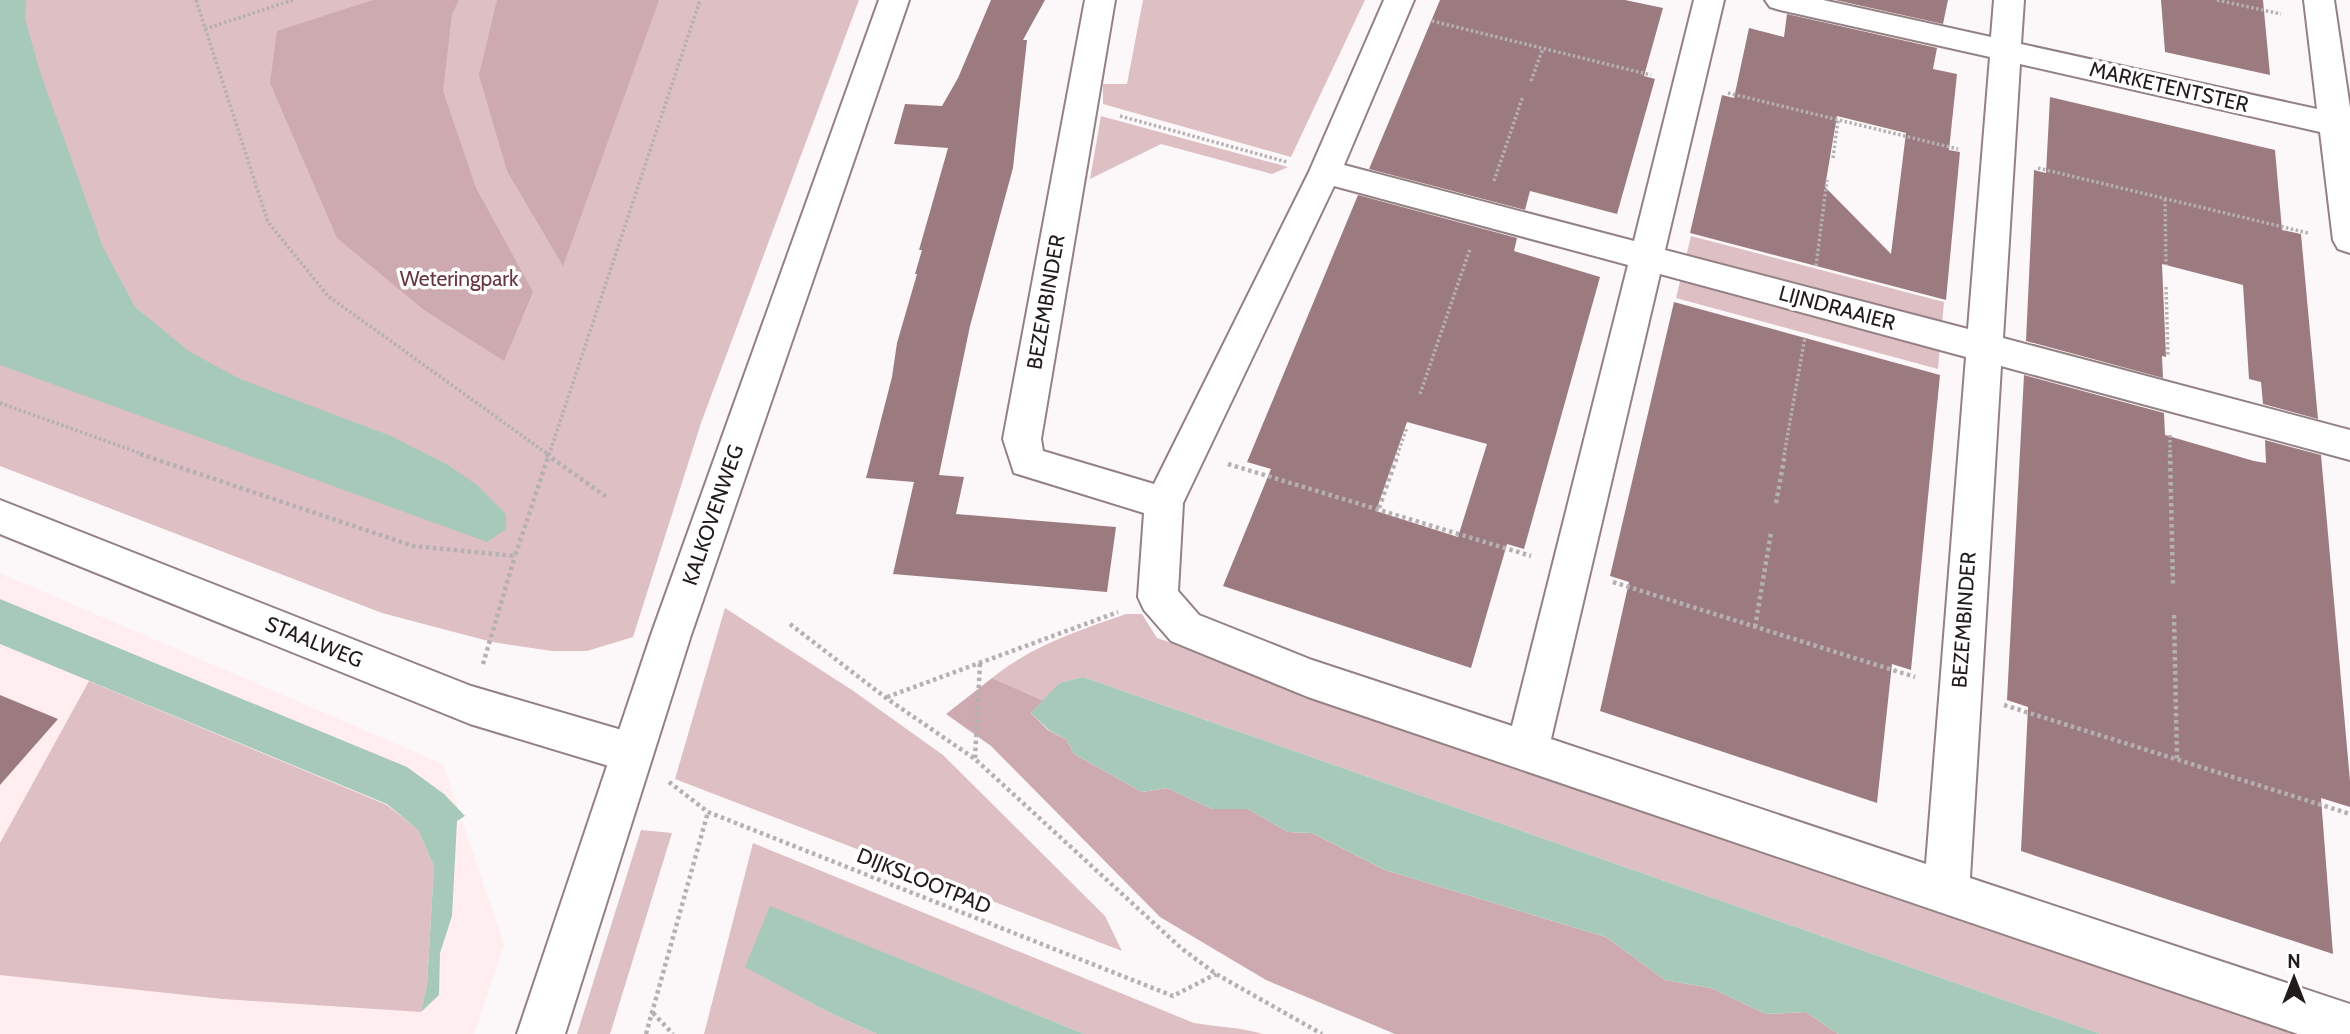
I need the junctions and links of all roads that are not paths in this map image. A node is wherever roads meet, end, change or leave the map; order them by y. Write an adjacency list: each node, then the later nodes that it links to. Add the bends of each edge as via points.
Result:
1 (894, 0): 18 (street, KALKOVENWEG)
2 (1100, 0): 15 (street, BEZEMBINDER, via 1022,439 1027,462)
3 (1709, 0): 12 (street)
4 (1780, 0): 8 (street, MARKETENTSTER)
5 (2009, 0): 8 (street)
6 (1396, 6): 10 (street)
7 (2320, 12): 9 (street)
8 (2005, 50): 9 (street, MARKETENTSTER); 13 (street)
9 (2342, 121): 11 (street)
10 (1325, 172): 12 (street, LIJNDRAAIER); 15 (street)
11 (2350, 240)
12 (1647, 258): 13 (street, LIJNDRAAIER); 17 (street)
13 (1984, 347): 14 (street, LIJNDRAAIER); 19 (street, BEZEMBINDER)
14 (2350, 444)
15 (1164, 503): 17 (street, via 1158,597 1185,628 1308,678)
16 (0, 517): 18 (street, STAALWEG, via 470,705)
17 (1527, 751): 19 (street)
18 (632, 753): 21 (street, KALKOVENWEG)
19 (1946, 893): 20 (street)
20 (2350, 1028)
21 (541, 1034)

